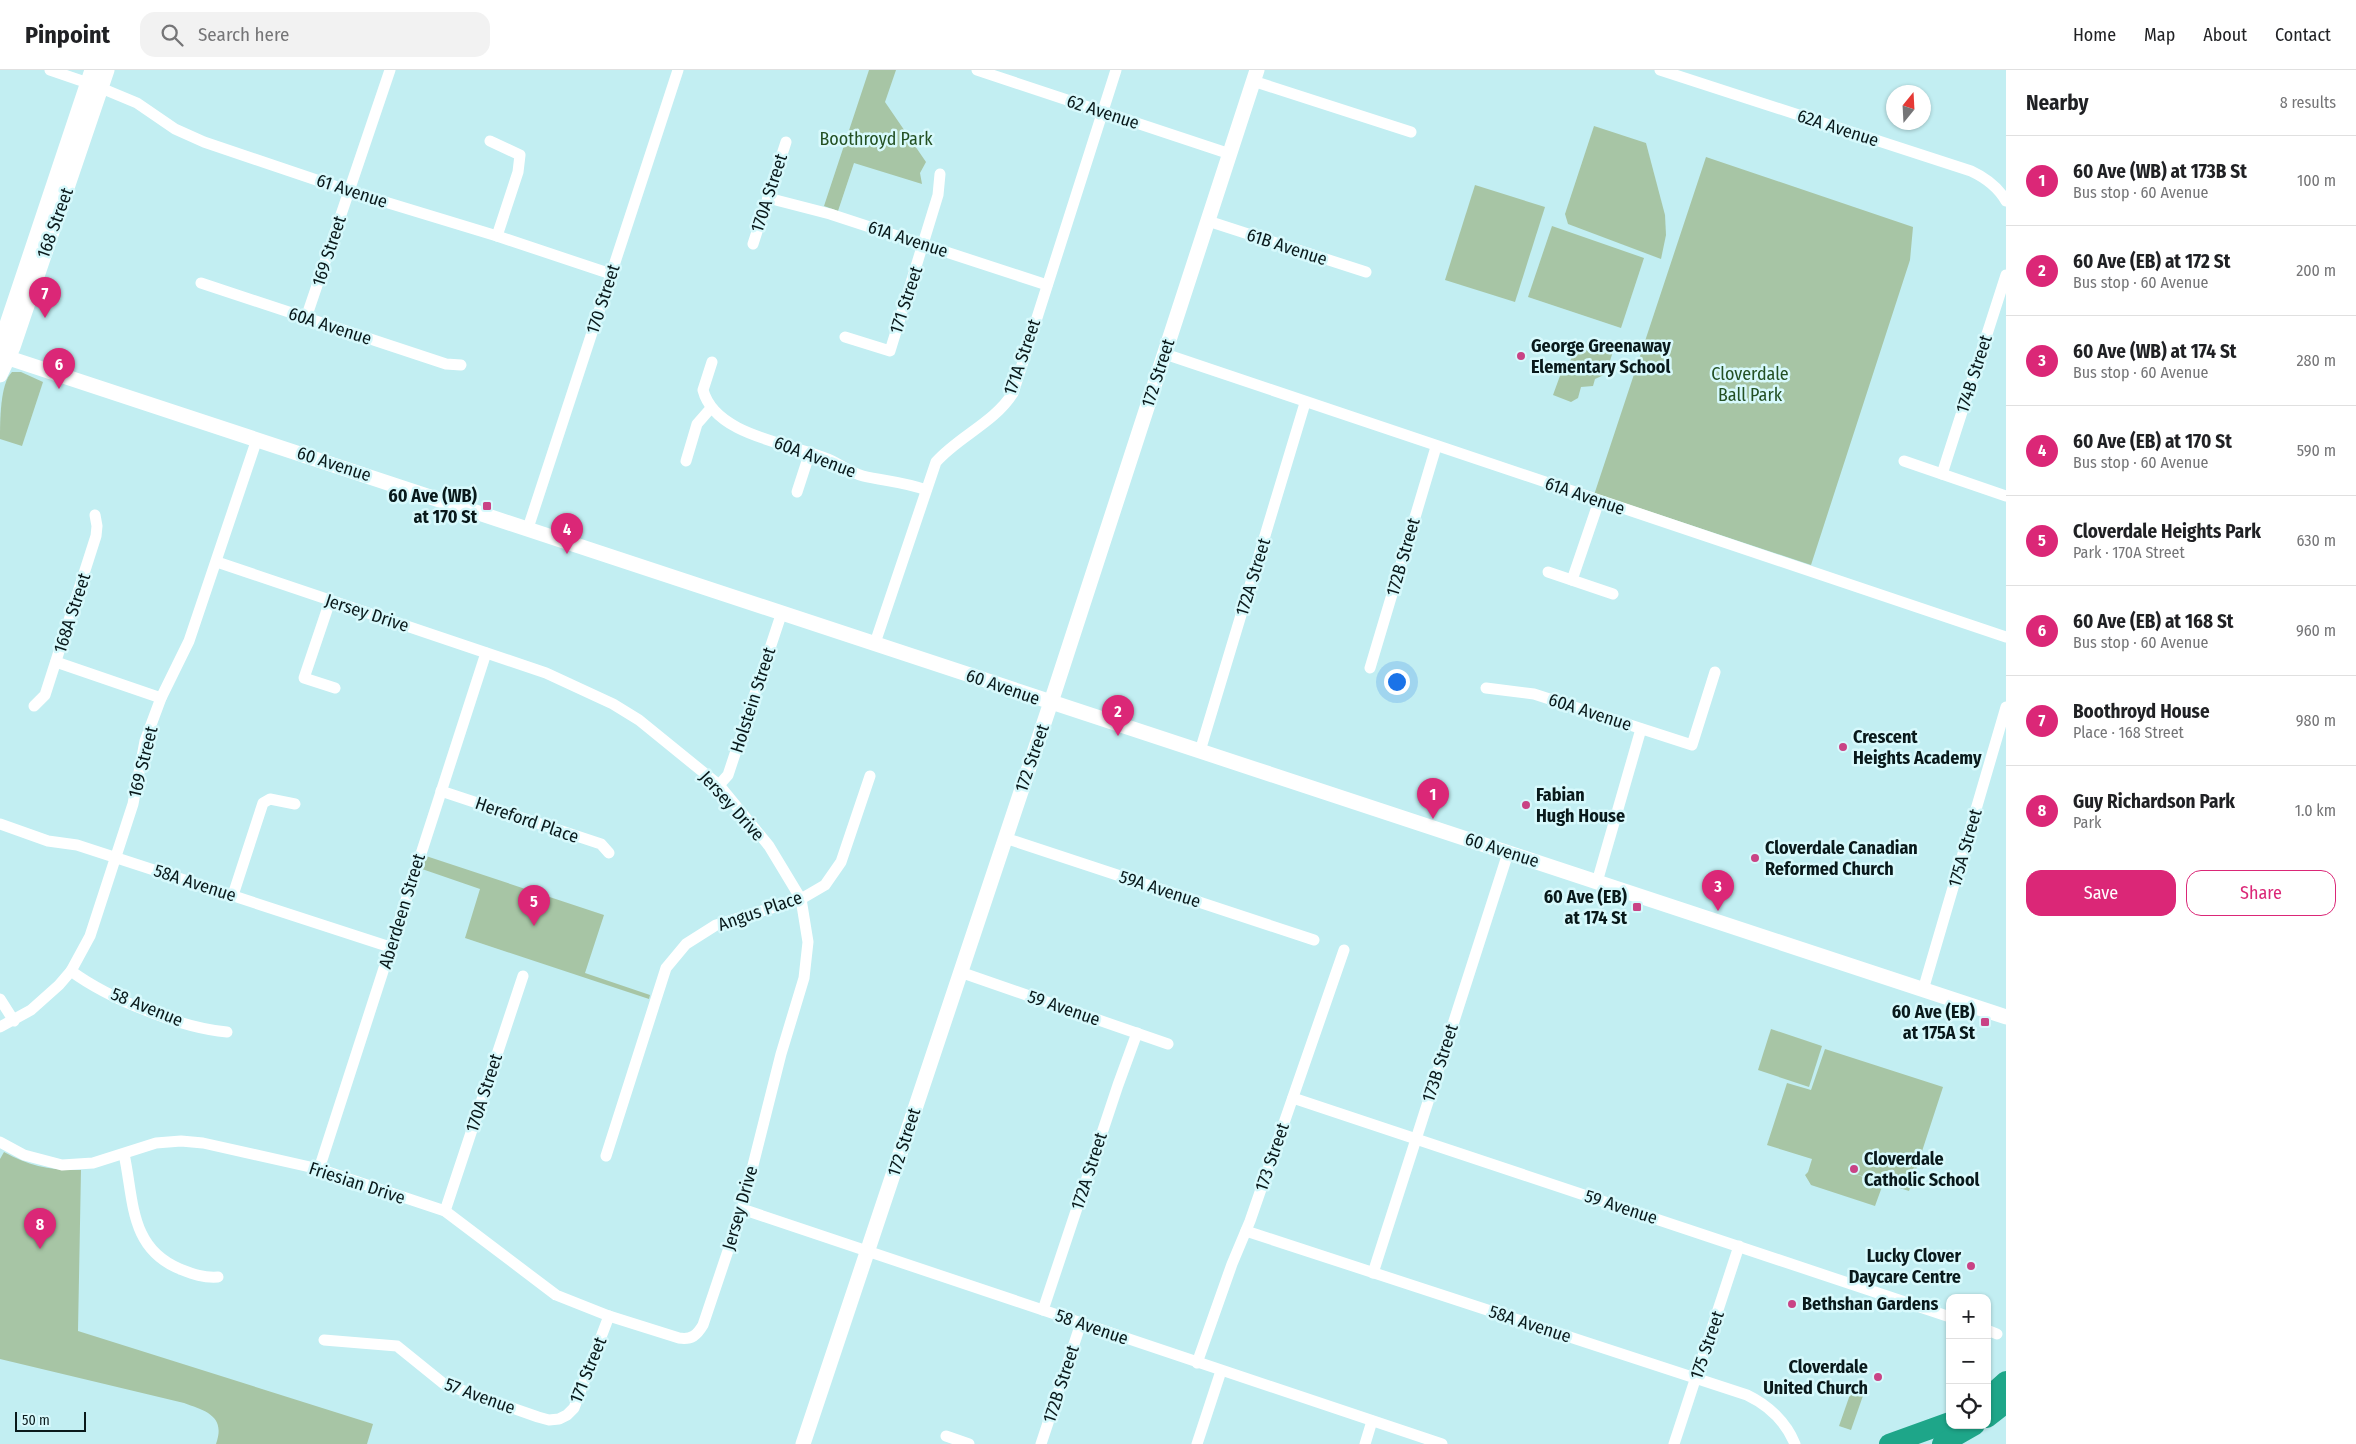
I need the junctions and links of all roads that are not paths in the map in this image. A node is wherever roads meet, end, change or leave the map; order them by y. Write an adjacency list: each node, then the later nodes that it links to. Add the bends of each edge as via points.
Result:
1 (50, 70): 10 (street, 61 Avenue)
2 (100, 70): 10 (street, via 98,81)
3 (107, 70): 10 (street, 168 Street)
4 (390, 70): 17 (street, 169 Street)
5 (678, 70): 25 (street, 170 Street)
6 (977, 70): 11 (street, 62 Avenue)
7 (1116, 70): 11 (street, 171A Street)
8 (1660, 70): 19 (street, 62A Avenue, via 1971,172 1990,182)
9 (1255, 75): 12 (street); 15 (street, 172 Street)
10 (94, 81): 17 (street, 61 Avenue, via 137,103 194,139); 31 (street, 168 Street); 31 (street, 168 Street, via 72,176)
11 (1102, 112): 15 (street, 62 Avenue); 28 (street, 171A Street)
12 (1411, 132)
13 (490, 141): 21 (street, via 520,155 518,172)
14 (786, 142): 18 (street, 170A Street)
15 (1230, 154): 20 (street, 172 Street)
16 (940, 174): 23 (street, 171 Street, via 938,195)
17 (348, 191): 21 (street, 61 Avenue); 29 (street, 169 Street)
18 (768, 198): 22 (street, 170A Street); 23 (street, 61A Avenue)
19 (2006, 201)
20 (1208, 221): 24 (street, 61B Avenue); 32 (street, 172 Street)
21 (497, 236): 25 (street, 61 Avenue)
22 (753, 244)
23 (924, 244): 28 (street, 61A Avenue); 30 (street, 171 Street, via 890,351)
24 (1366, 272)
25 (611, 274): 49 (street, 170 Street)
26 (2006, 275): 43 (street, 174B Street)
27 (200, 283): 29 (street, 60A Avenue)
28 (1047, 285): 44 (street, 171A Street, via 1013,393 1003,408 947,449 936,462)
29 (306, 318): 34 (street, 60A Avenue, via 446,364)
30 (845, 337)
31 (3, 353): 35 (street, 168 Street); 38 (street, 60 Avenue)
32 (1165, 354): 36 (street, 61A Avenue); 65 (street, 172 Street)
33 (712, 362): 37 (street, via 703,390)
34 (461, 366)
35 (0, 375)
36 (1305, 403): 39 (street, 61A Avenue); 69 (street, 172A Street)
37 (712, 408): 40 (street, 60A Avenue, via 723,419 747,432); 42 (street, via 697,424)
38 (256, 439): 49 (street, 60 Avenue); 50 (street, 169 Street)
39 (1436, 447): 47 (street, 61A Avenue); 60 (street, 172B Street)
40 (810, 452): 44 (street, 60A Avenue, via 861,475); 45 (street)
41 (1904, 460): 43 (street)
42 (686, 461)
43 (1942, 474): 46 (street)
44 (926, 490): 57 (street, 171A Street)
45 (797, 492)
46 (2006, 496)
47 (1599, 501): 52 (street); 56 (street, 61A Avenue)
48 (95, 515): 59 (street, 168A Street, via 96,536)
49 (528, 528): 55 (street, 60 Avenue)
50 (217, 562): 54 (street, Jersey Drive); 64 (street, 169 Street, via 189,641)
51 (1548, 572): 52 (street)
52 (1572, 580): 53 (street)
53 (1613, 594)
54 (330, 601): 58 (street, Jersey Drive); 62 (street, via 304,678)
55 (782, 612): 57 (street, 60 Avenue); 71 (street, Holstein Street, via 728,775)
56 (2006, 637)
57 (875, 643): 65 (street, 60 Avenue)
58 (486, 653): 71 (street, Jersey Drive, via 546,673 613,704 653,731); 72 (street, Aberdeen Street)
59 (56, 662): 64 (street); 66 (street, 168A Street, via 45,695)
60 (1370, 668)
61 (1715, 672): 68 (street, 60A Avenue, via 1692,745)
62 (335, 688)
63 (1486, 688): 68 (street, 60A Avenue, via 1534,694)
64 (161, 698): 78 (street, 169 Street, via 145,741 138,786)
65 (1050, 703): 69 (street, 60 Avenue); 75 (street, 172 Street)
66 (34, 706)
67 (2006, 706): 88 (street, 175A Street)
68 (1641, 729): 79 (street)
69 (1200, 751): 77 (street, 60 Avenue)
70 (870, 776): 81 (street, Angus Place, via 841,862 825,885)
71 (719, 785): 81 (street, Jersey Drive, via 769,846)
72 (441, 791): 76 (street, Hereford Place, via 601,844); 83 (street, Aberdeen Street)
73 (295, 804): 80 (street, via 270,799 263,803)
74 (0, 824): 78 (street, 58A Avenue, via 48,841 77,845)
75 (1005, 838): 82 (street, 59A Avenue); 86 (street, 172 Street)
76 (609, 853)
77 (1508, 853): 79 (street, 60 Avenue); 97 (street, 173B Street)
78 (116, 858): 80 (street, 58A Avenue); 85 (street, 169 Street, via 90,936)
79 (1596, 882): 88 (street, 60 Avenue)
80 (233, 895): 83 (street, 58A Avenue)
81 (801, 898): 100 (street, Angus Place, via 716,925 686,944 666,968); 102 (street, Jersey Drive, via 808,942 804,978 781,1054)
82 (1314, 940)
83 (390, 947): 101 (street, Aberdeen Street)
84 (1344, 950): 96 (street, 173 Street)
85 (71, 971): 91 (street, 169 Street, via 46,998); 93 (street, 58 Avenue, via 82,980 146,1010 208,1030)
86 (960, 972): 94 (street, 59 Avenue); 106 (street, 172 Street)
87 (522, 976): 103 (street, 170A Street)
88 (1923, 990): 90 (street, 60 Avenue)
89 (0, 999): 91 (street)
90 (2006, 1017)
91 (14, 1021): 92 (street, 169 Street)
92 (0, 1028)
93 (227, 1032)
94 (1137, 1033): 95 (street, 59 Avenue); 109 (street, 172A Street)
95 (1168, 1044)
96 (1292, 1098): 97 (street, 59 Avenue); 104 (street, 173 Street)
97 (1416, 1139): 105 (street, 59 Avenue); 107 (street, 173B Street)
98 (0, 1142): 99 (street, Friesian Drive, via 24,1155 62,1165 93,1163)
99 (124, 1154): 101 (street, Friesian Drive, via 156,1143 181,1141); 108 (street, via 134,1217 150,1247 174,1267 195,1275)
100 (606, 1156)
101 (319, 1169): 103 (street, Friesian Drive)
102 (742, 1209): 106 (street, 58 Avenue); 113 (street, Jersey Drive, via 703,1325 695,1336)
103 (445, 1211): 110 (street, Friesian Drive, via 546,1289)
104 (1246, 1231): 107 (street, 58A Avenue); 115 (street, 173 Street)
105 (1740, 1246): 111 (street, 59 Avenue); 117 (street, 175 Street)
106 (867, 1251): 109 (street, 58 Avenue); 127 (street, 172 Street)
107 (1373, 1273): 117 (street, 58A Avenue)
108 (218, 1277)
109 (1042, 1310): 112 (street, 58 Avenue)
110 (609, 1316): 113 (street, Friesian Drive); 122 (street, 171 Street, via 574,1408)
111 (1946, 1316)
112 (1081, 1324): 115 (street, 58 Avenue); 129 (street, 172B Street)
113 (688, 1339)
114 (324, 1340): 122 (street, 57 Avenue, via 392,1344 454,1389 538,1417)
115 (1197, 1363): 116 (street, 58 Avenue)
116 (1221, 1371): 123 (street, 58 Avenue); 130 (street)
117 (1695, 1378): 133 (street, 175 Street); 134 (street, 58A Avenue, via 1762,1403 1777,1416)
118 (2006, 1381): 119 (highway)
119 (1991, 1394)
120 (2006, 1403): 121 (highway)
121 (1991, 1415)
122 (559, 1419)
123 (1372, 1421): 131 (street); 132 (street, 58 Avenue)
124 (1946, 1423): 135 (highway)
125 (1968, 1429): 136 (highway)
126 (946, 1436): 128 (street)
127 (803, 1444)
128 (969, 1444)
129 (1041, 1444)
130 (1197, 1444)
131 (1365, 1444)
132 (1442, 1444)
133 (1674, 1444)
134 (1795, 1444)
135 (1890, 1444)
136 (1942, 1444)

